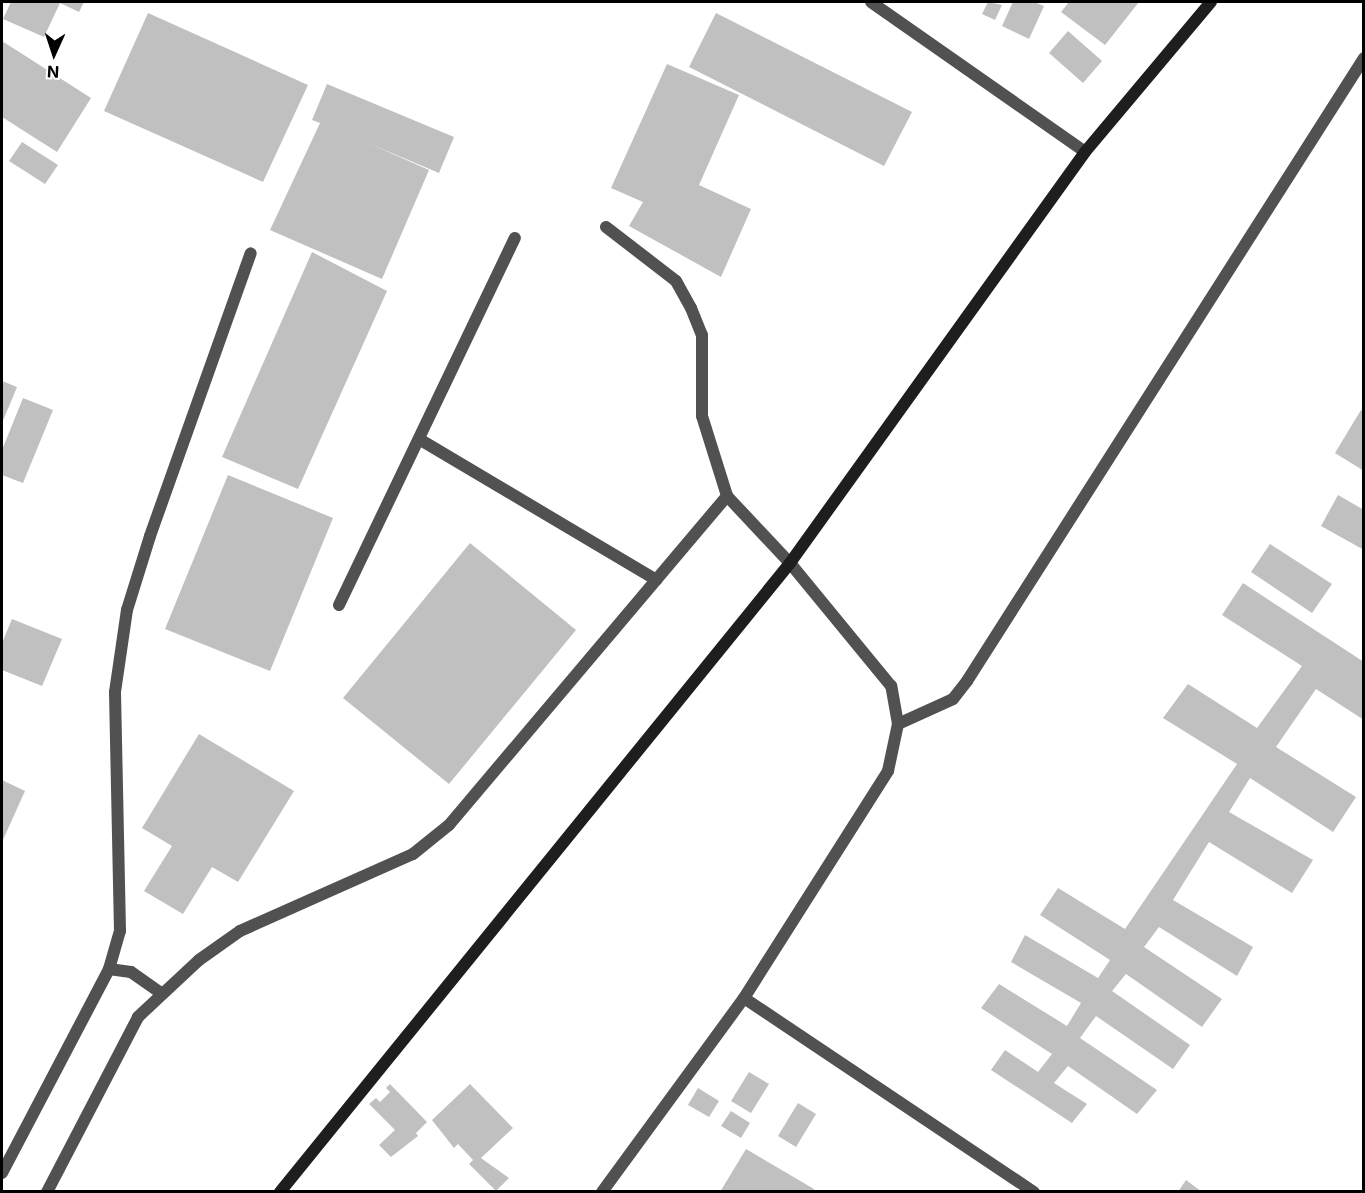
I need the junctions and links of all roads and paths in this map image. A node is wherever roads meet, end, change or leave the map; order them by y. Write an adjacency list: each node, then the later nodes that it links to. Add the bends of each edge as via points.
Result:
1 (871, 2): 4 (street)
2 (1211, 2): 4 (street)
3 (1364, 58): 13 (street, via 967,681 953,699)
4 (1085, 152): 10 (street)
5 (606, 227): 9 (street, via 676,281 691,308 702,335 702,416)
6 (515, 238): 8 (street)
7 (250, 253): 14 (street, via 127,610 115,692 120,931)
8 (419, 439): 11 (street); 12 (street)
9 (727, 495): 10 (street); 11 (street)
10 (790, 563): 13 (street, via 891,686); 19 (street)
11 (656, 580): 15 (street, via 449,825 413,854 240,932)
12 (339, 605)
13 (898, 724): 16 (street, via 888,771)
14 (109, 969): 15 (street, via 131,972); 17 (street)
15 (162, 994): 18 (street, via 138,1017)
16 (744, 998): 20 (street); 21 (street)
17 (2, 1173)
18 (47, 1191)
19 (280, 1191)
20 (602, 1191)
21 (1034, 1191)

